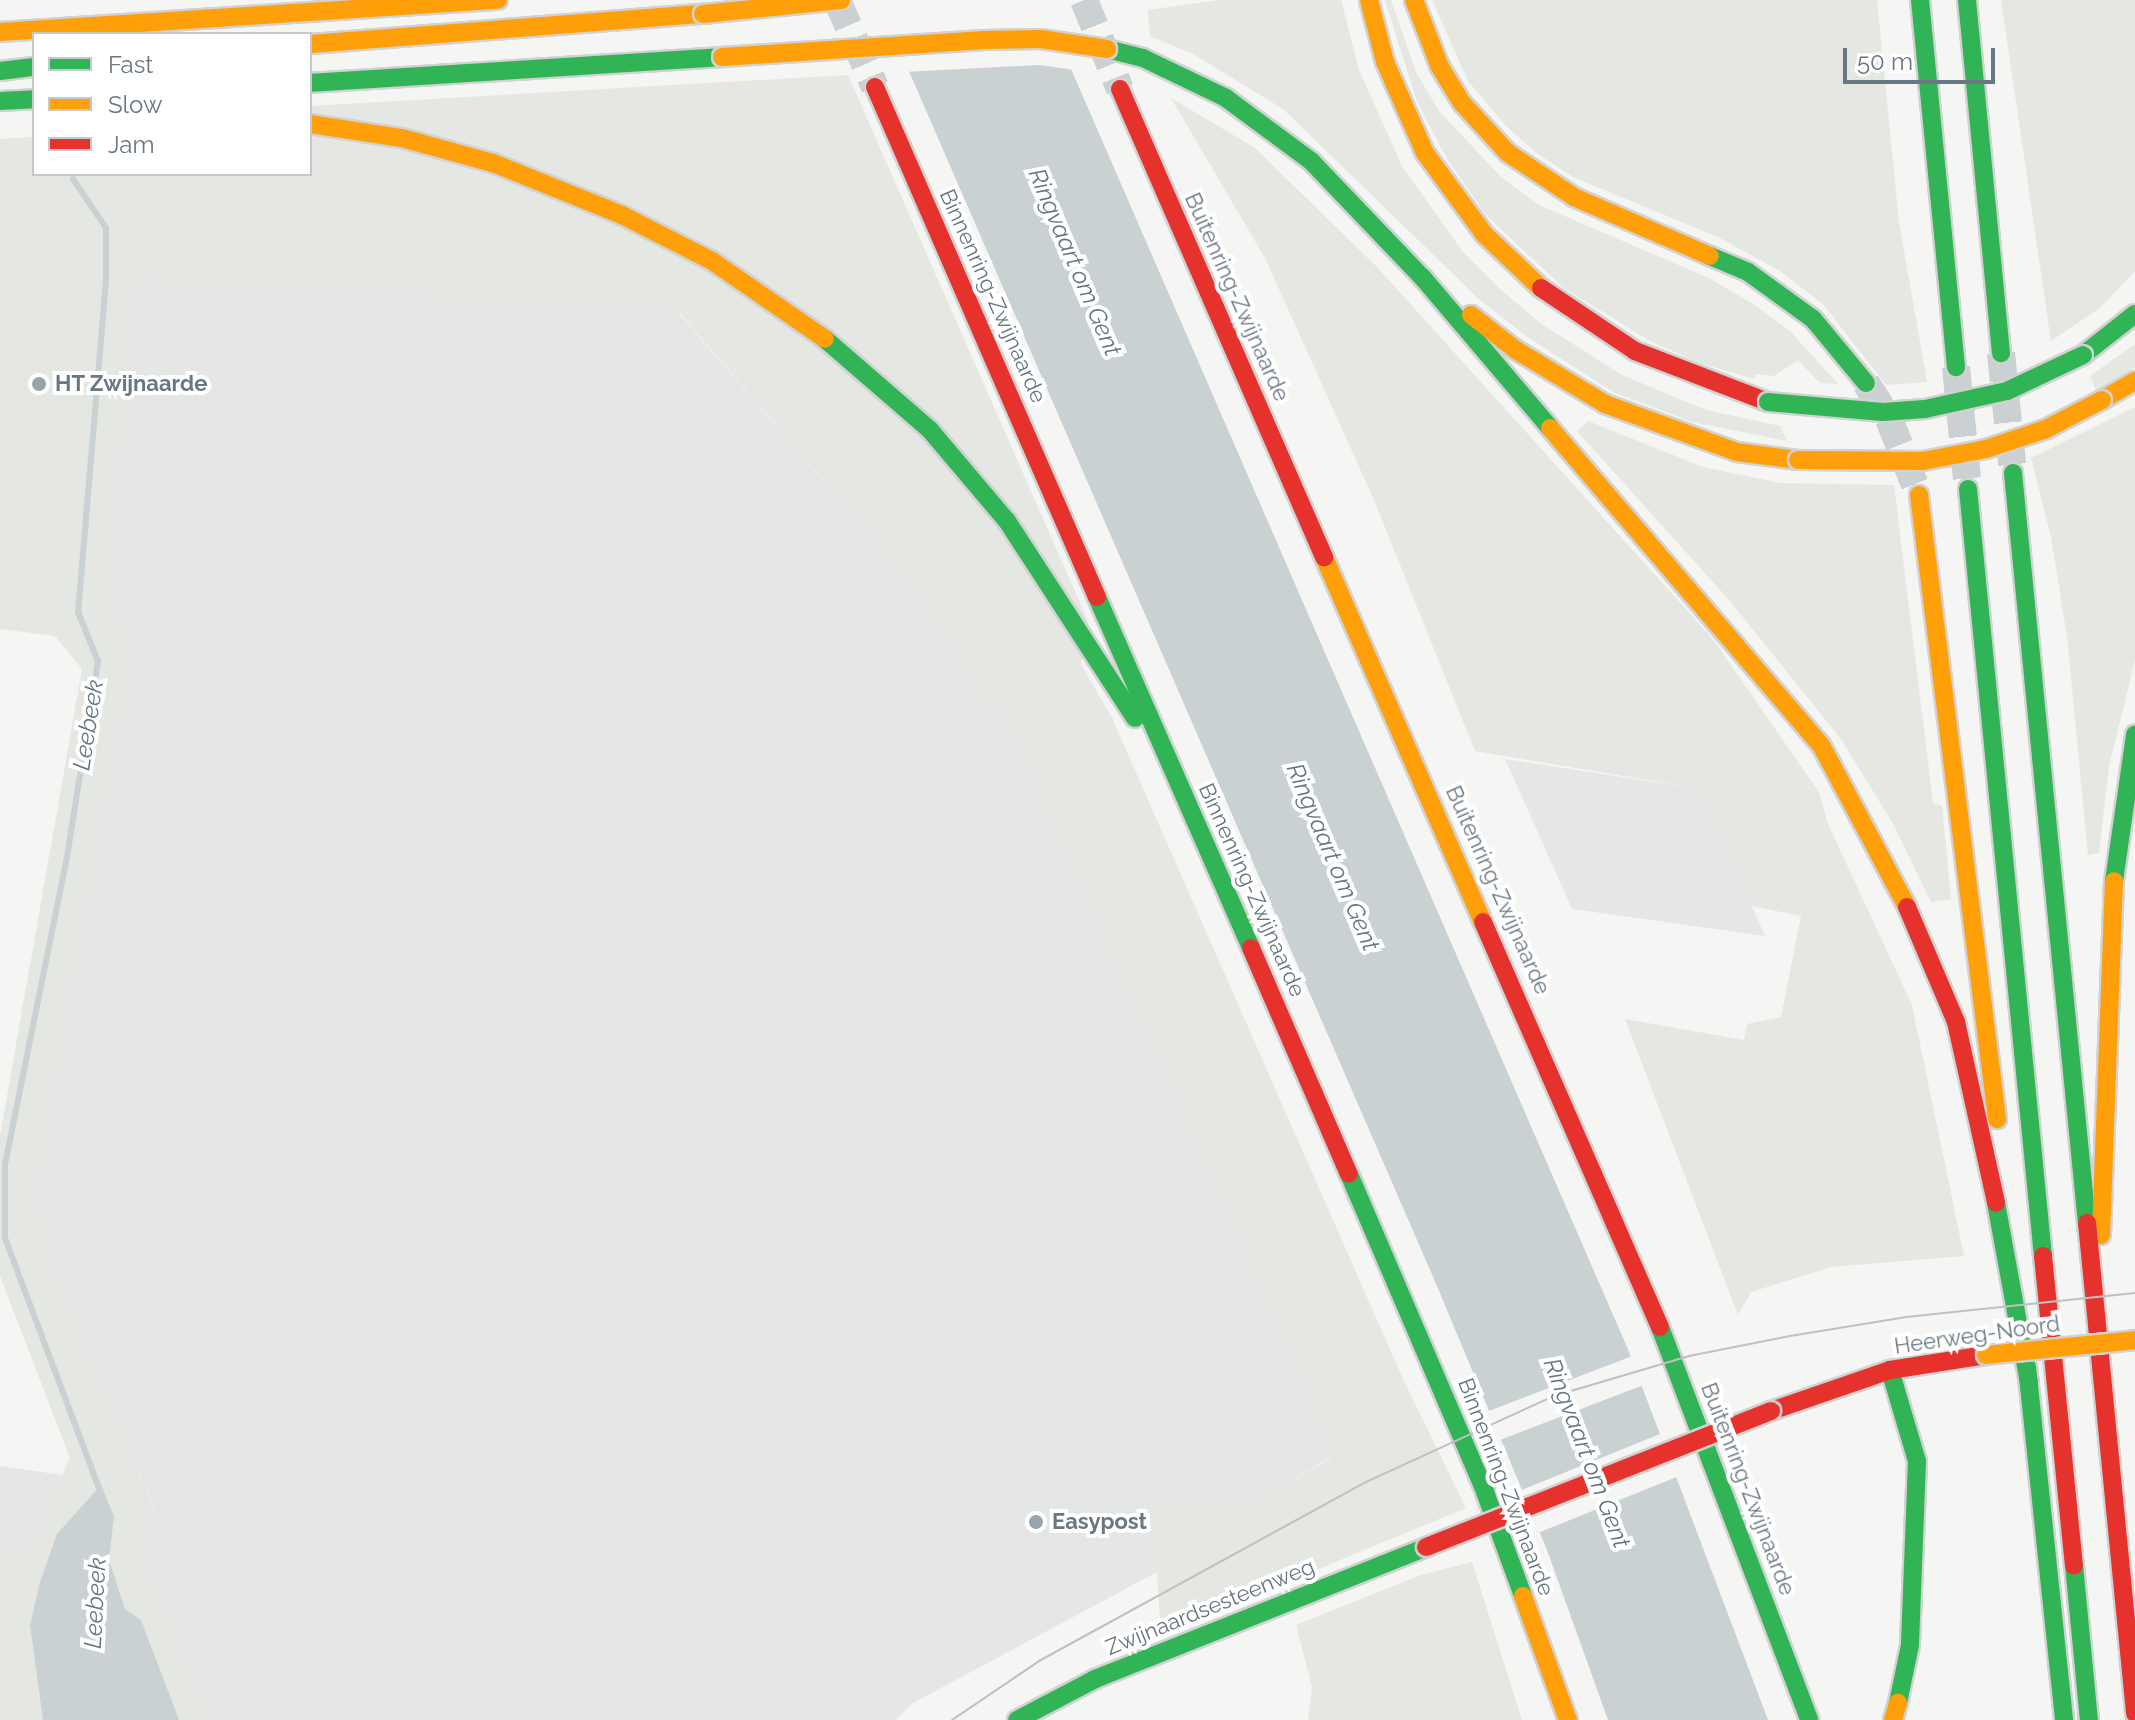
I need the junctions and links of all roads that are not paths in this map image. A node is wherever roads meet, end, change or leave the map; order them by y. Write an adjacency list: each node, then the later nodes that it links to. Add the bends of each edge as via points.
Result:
1 (498, 0): 7 (main road)
2 (841, 0): 8 (main road, bridge)
3 (1369, 0): 18 (main road, bridge, via 1385,62 1425,153 1484,234 1557,301 1635,351 1768,402 1883,412 1967,402 2046,375 2083,355)
4 (1414, 0): 22 (main road, via 1440,67 1462,103 1508,153 1574,197 1748,272 1813,319)
5 (1920, 0): 20 (main road)
6 (1967, 0): 19 (main road)
7 (0, 32)
8 (312, 44)
9 (32, 67): 10 (main road)
10 (0, 71)
11 (312, 83): 17 (main road, bridge, via 1012,40 1107,49 1183,75 1270,127 1311,161)
12 (875, 87): 27 (main road, Binnenring-Zwijnaarde)
13 (1120, 89): 37 (main road, Buitenring-Zwijnaarde, via 1657,1320)
14 (32, 99): 15 (main road)
15 (0, 101)
16 (312, 124): 27 (main road, via 402,138 493,163 678,242 754,288 876,380 930,430 1042,568)
17 (1423, 278): 21 (main road, bridge, via 1516,350 1605,404 1737,452 1798,460 1923,461 1986,449 2046,429); 31 (main road, via 1821,745 1864,819 1920,931 1956,1022 1981,1118)
18 (2135, 314)
19 (2001, 353)
20 (1956, 367)
21 (2135, 381)
22 (1866, 383)
23 (2013, 473): 28 (main road)
24 (1968, 489): 39 (main road)
25 (1919, 495): 31 (main road)
26 (2135, 735): 28 (main road, via 2112,892 2109,1107)
27 (1185, 796): 36 (main road, Binnenring-Zwijnaarde, via 1450,1408)
28 (2096, 1320): 34 (main road)
29 (2135, 1340): 30 (main road, Heerweg-Noord, bridge)
30 (1890, 1370): 32 (main road, Heerweg-Noord, bridge, via 1771,1411); 33 (main road, via 1917,1461 1910,1645)
31 (2029, 1383): 38 (main road)
32 (1426, 1547): 35 (main road, Zwijnaardsesteenweg, via 1095,1679)
33 (1896, 1711)
34 (2135, 1714)
35 (1017, 1720)
36 (1568, 1720)
37 (1809, 1720)
38 (2064, 1720)
39 (2089, 1720)

